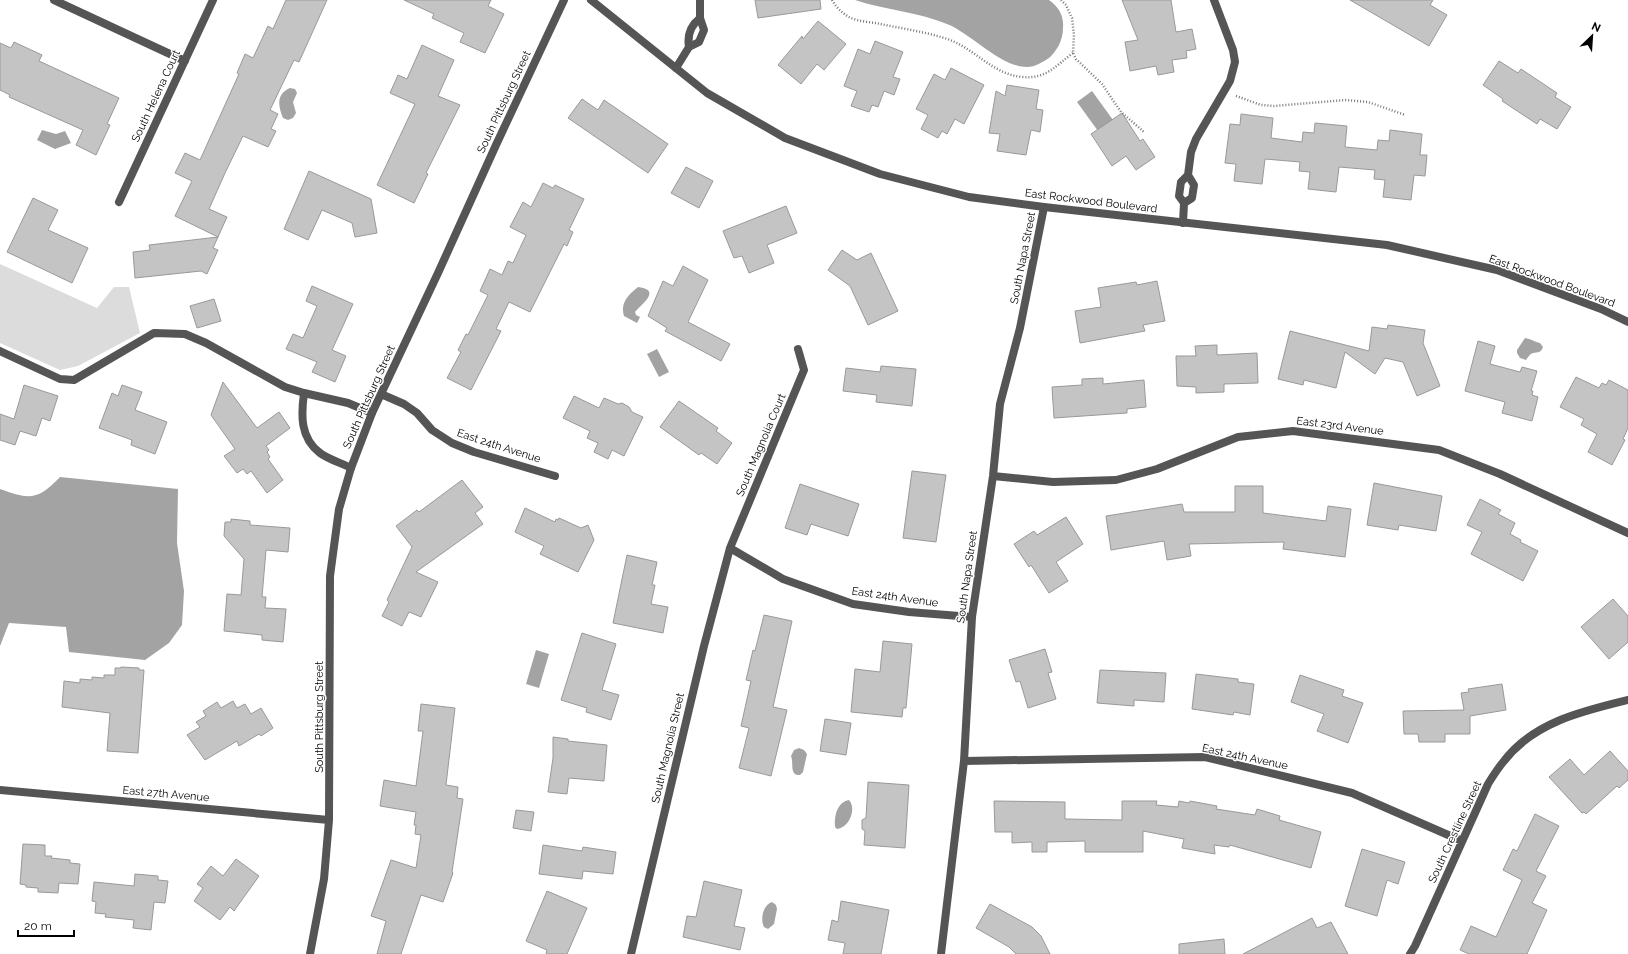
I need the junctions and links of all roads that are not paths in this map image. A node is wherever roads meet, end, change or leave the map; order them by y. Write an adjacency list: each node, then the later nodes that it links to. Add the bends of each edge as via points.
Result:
1 (54, 0): 9 (street)
2 (213, 0): 9 (street, South Helena Court)
3 (564, 0): 20 (street, South Pittsburg Street)
4 (591, 0): 10 (street, East Rockwood Boulevard)
5 (700, 0): 7 (street)
6 (1214, 0): 11 (street, via 1235,62 1230,81 1196,139 1191,152)
7 (700, 18): 8 (street, via 693,23 688,37); 8 (street, via 704,30 699,42)
8 (689, 47): 10 (street)
9 (185, 61): 12 (street, South Helena Court)
10 (676, 68): 14 (street, East Rockwood Boulevard, via 707,92 785,138 829,155 880,174 969,197)
11 (1188, 175): 13 (street, via 1181,182 1179,196); 13 (street, via 1194,185 1192,198)
12 (119, 202)
13 (1184, 203): 15 (street)
14 (1044, 207): 15 (street, East Rockwood Boulevard); 24 (street, South Napa Street, via 1020,328 1000,404)
15 (1183, 223): 16 (street, East Rockwood Boulevard, via 1387,245 1497,270 1602,309)
16 (1628, 322)
17 (798, 349): 26 (street, South Magnolia Court, via 804,370)
18 (0, 351): 19 (street, via 60,379 74,380 154,333 185,334 285,387)
19 (304, 393): 21 (street, via 348,403); 22 (street, via 301,414 306,436 320,453)
20 (381, 394): 21 (street, South Pittsburg Street); 23 (street, East 24th Avenue, via 404,404 417,413 432,430 452,443)
21 (372, 413): 22 (street, South Pittsburg Street)
22 (351, 468): 31 (street, South Pittsburg Street, via 340,509 330,576)
23 (555, 476)
24 (993, 476): 25 (street, East 23rd Avenue, via 1053,482 1116,480 1157,469 1238,437 1294,431 1439,450 1500,474); 27 (street, South Napa Street)
25 (1628, 533)
26 (730, 548): 27 (street, East 24th Avenue, via 783,579 853,604); 34 (street, South Magnolia Street, via 704,646)
27 (972, 617): 29 (street, South Napa Street)
28 (1628, 700): 32 (street, South Crestline Street, via 1580,712 1547,726 1525,740 1504,760 1488,784)
29 (964, 761): 32 (street, East 24th Avenue, via 1205,758 1352,793); 35 (street, South Napa Street)
30 (0, 790): 31 (street, East 27th Avenue)
31 (330, 820): 33 (street, South Pittsburg Street, via 324,879)
32 (1462, 841): 36 (street, South Crestline Street)
33 (310, 954)
34 (631, 954)
35 (941, 954)
36 (1410, 954)

